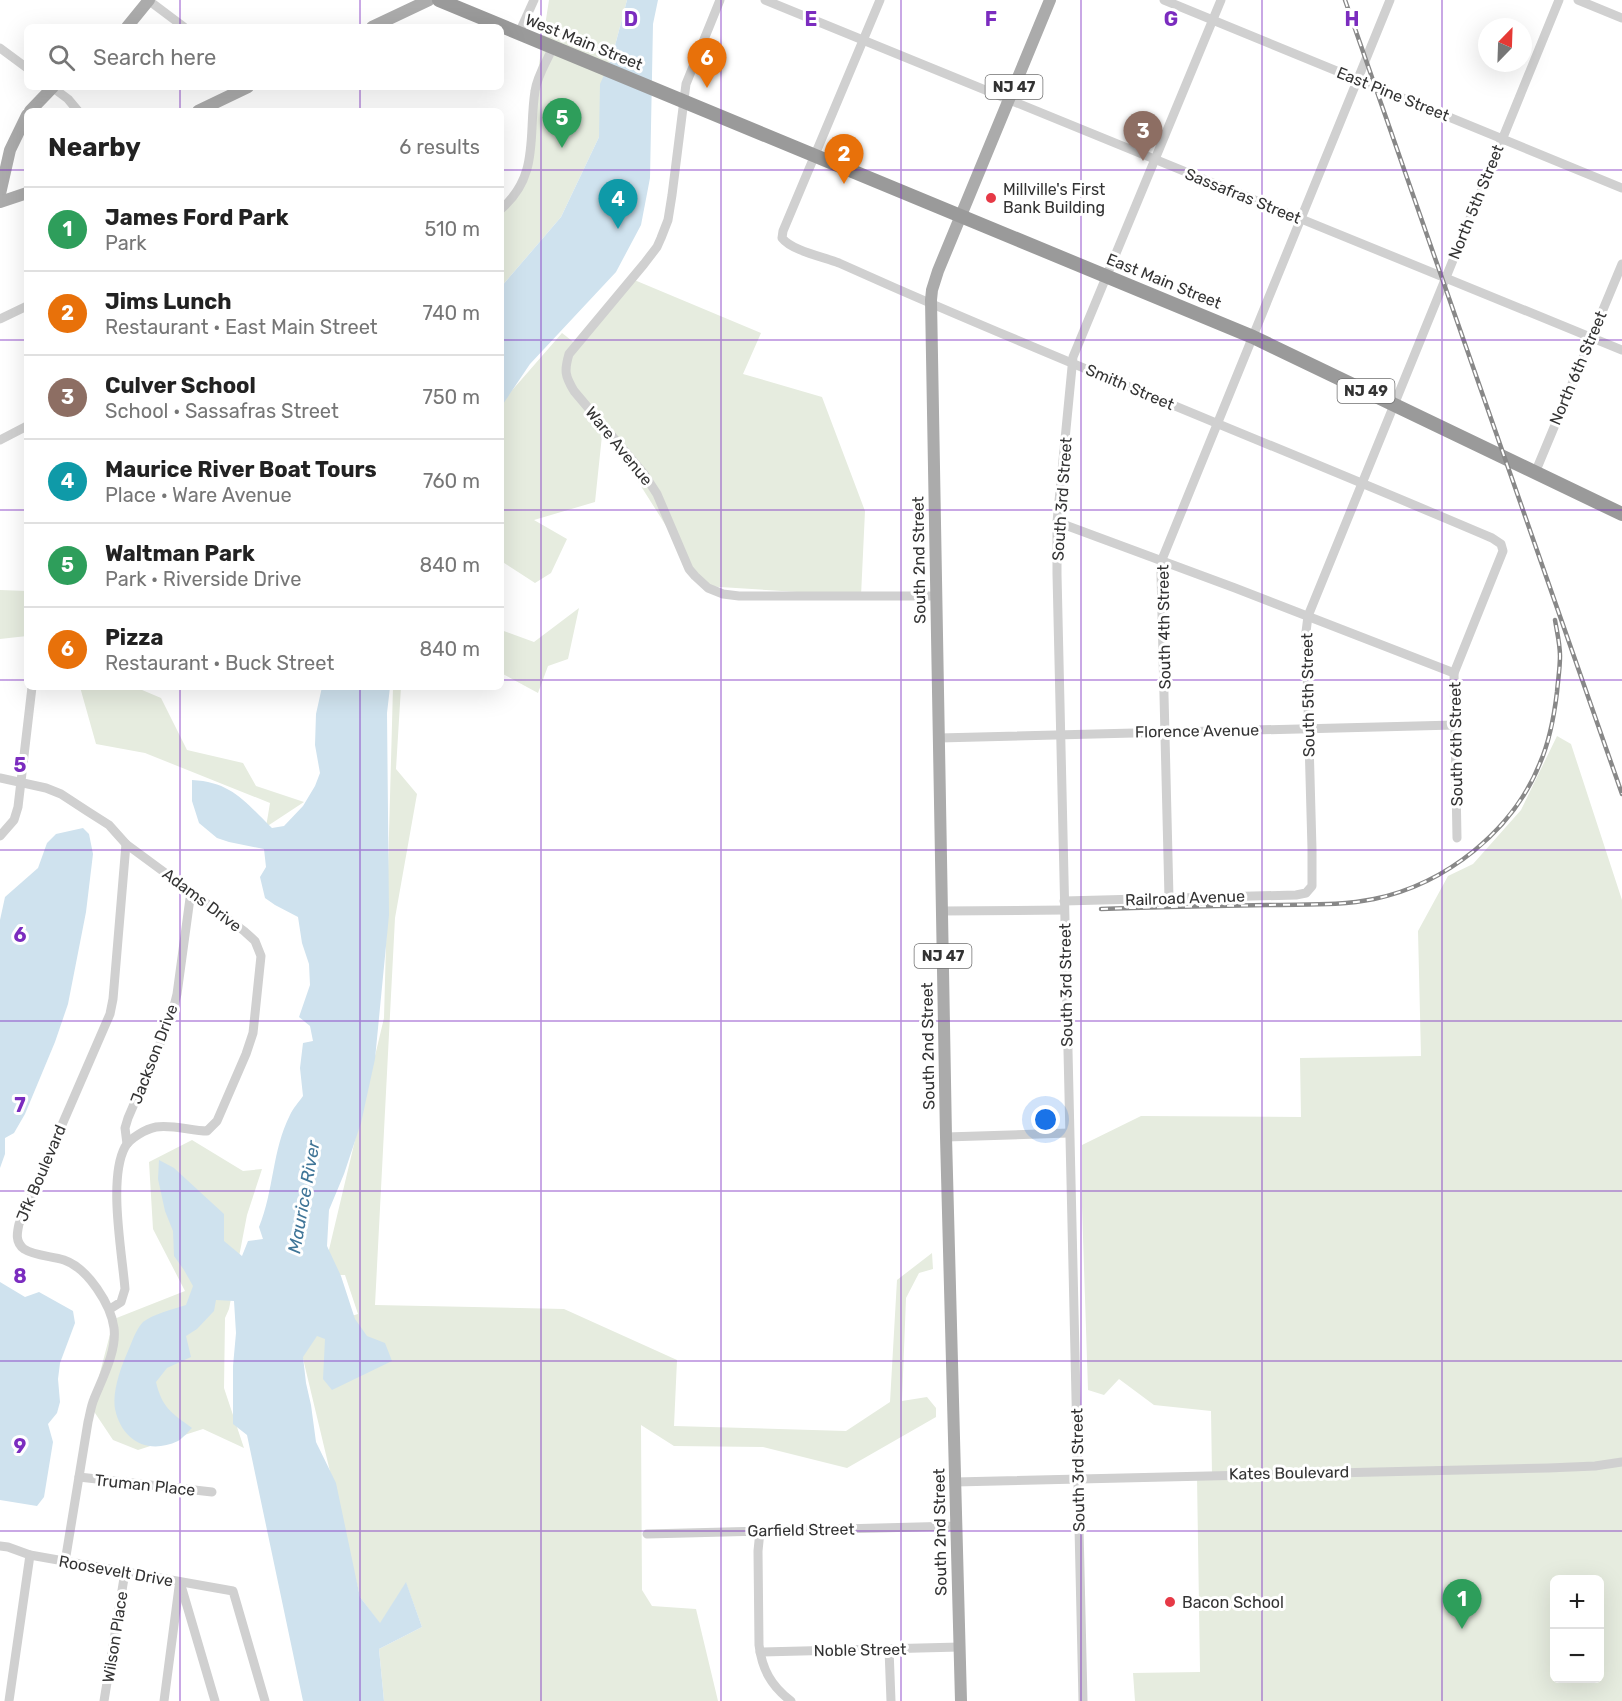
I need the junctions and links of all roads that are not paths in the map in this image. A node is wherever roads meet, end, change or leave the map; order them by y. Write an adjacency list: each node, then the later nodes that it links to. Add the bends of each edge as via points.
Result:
1 (148, 0): 16 (main road); 17 (street)
2 (429, 0): 18 (main road)
3 (438, 0): 19 (highway, West Main Street / NJ 49)
4 (534, 0): 21 (street)
5 (720, 0): 31 (street, Ware Avenue, via 689,77)
6 (765, 0): 22 (street, Sassafras Street)
7 (880, 0): 22 (street)
8 (1050, 0): 30 (main road, NJ 47)
9 (1164, 0): 15 (street, East Pine Street)
10 (1221, 0): 15 (street, South 3rd Street)
11 (1390, 0): 26 (street, South 4th Street)
12 (1559, 0): 36 (street, North 5th Street)
13 (1578, 0): 14 (street)
14 (1622, 18)
15 (1213, 20): 26 (street, East Pine Street); 38 (street, South 3rd Street)
16 (129, 24)
17 (180, 24)
18 (378, 24)
19 (497, 24)
20 (504, 27): 21 (highway, West Main Street / NJ 49)
21 (519, 33): 23 (highway, West Main Street / NJ 49)
22 (863, 40): 30 (street, Sassafras Street); 37 (street)
23 (553, 47): 31 (highway, West Main Street / NJ 49); 43 (street, via 536,84 530,159 524,181)
24 (0, 48): 25 (street)
25 (24, 66)
26 (1356, 80): 36 (street, East Pine Street); 45 (street, South 4th Street)
27 (50, 90): 32 (main road)
28 (57, 90): 33 (street)
29 (229, 91): 34 (main road)
30 (1009, 100): 38 (street, Sassafras Street); 44 (main road, NJ 47)
31 (684, 101): 37 (highway, East Main Street / NJ 49); 66 (street, Ware Avenue, via 668,220 661,238 569,354 565,366 568,381 644,474 657,494 689,569 708,588 739,596)
32 (33, 108)
33 (76, 108)
34 (203, 108)
35 (24, 121): 40 (main road, via 10,150)
36 (1502, 139): 39 (street, East Pine Street); 48 (street, North 5th Street)
37 (815, 155): 44 (highway, East Main Street / NJ 49); 49 (street, Smith Street, via 783,231 785,242)
38 (1155, 159): 45 (street, Sassafras Street); 47 (street, South 3rd Street)
39 (1622, 188)
40 (0, 194)
41 (24, 194): 42 (main road)
42 (0, 202)
43 (504, 206)
44 (962, 216): 47 (highway, East Main Street / NJ 49); 49 (main road, South 2nd Street / NJ 47, via 938,271)
45 (1300, 219): 48 (street, Sassafras Street); 52 (street, South 4th Street)
46 (1622, 264): 53 (street, North 6th Street)
47 (1107, 276): 52 (highway, East Main Street / NJ 49); 55 (street, South 3rd Street)
48 (1445, 278): 53 (street, Sassafras Street); 56 (street, North 5th Street)
49 (931, 304): 55 (street, Smith Street); 66 (main road, South 2nd Street / NJ 47)
50 (24, 308): 51 (street)
51 (0, 320)
52 (1253, 337): 56 (highway, East Main Street / NJ 49); 57 (street, South 4th Street)
53 (1591, 338): 54 (street, Sassafras Street); 60 (street, North 6th Street)
54 (1622, 350)
55 (1073, 363): 57 (street, Smith Street); 63 (street, South 3rd Street)
56 (1394, 404): 60 (highway, East Main Street / NJ 49); 61 (street, South 5th Street)
57 (1218, 423): 61 (street, Smith Street); 65 (street, South 4th Street)
58 (24, 428): 59 (street)
59 (0, 440)
60 (1535, 473): 62 (highway, East Main Street / NJ 49)
61 (1361, 483): 64 (street, Smith Street); 67 (street, South 5th Street)
62 (1622, 514)
63 (1057, 522): 65 (street); 73 (street, South 3rd Street)
64 (1475, 530): 68 (street, South 6th Street, via 1498,541 1503,549)
65 (1162, 561): 67 (street); 72 (street, South 4th Street)
66 (936, 596): 74 (main road, South 2nd Street / NJ 47)
67 (1308, 616): 68 (street); 71 (street, South 5th Street)
68 (1454, 673): 70 (street, South 6th Street)
69 (32, 690): 76 (street)
70 (1455, 725): 71 (street, Florence Avenue); 78 (street, South 6th Street)
71 (1308, 729): 72 (street, Florence Avenue); 81 (street, South 5th Street, via 1312,886)
72 (1166, 732): 73 (street, Florence Avenue); 82 (street, South 4th Street)
73 (1061, 735): 74 (street, Florence Avenue); 83 (street, South 3rd Street)
74 (939, 738): 84 (main road, South 2nd Street / NJ 47)
75 (0, 778): 76 (street, Adams Drive)
76 (22, 782): 77 (street, via 14,820); 79 (street, Adams Drive, via 61,794 109,825)
77 (0, 836)
78 (1457, 838)
79 (126, 844): 80 (street, Adams Drive); 88 (street, Jfk Boulevard, via 110,1014 16,1237 22,1248 67,1260 83,1271)
80 (191, 891): 87 (street, Jackson Drive, via 171,1018 128,1118); 87 (street, Adams Drive, via 255,941 261,956 253,1033 217,1121 207,1131 157,1127)
81 (1306, 893): 82 (street, Railroad Avenue)
82 (1169, 898): 83 (street, Railroad Avenue)
83 (1064, 905): 84 (street, Railroad Avenue); 85 (street, South 3rd Street)
84 (942, 911): 86 (main road, South 2nd Street / NJ 47)
85 (1069, 1133): 86 (street); 91 (street, South 3rd Street)
86 (946, 1137): 92 (main road, South 2nd Street / NJ 47)
87 (127, 1144): 88 (street, via 117,1175 125,1289 121,1302)
88 (110, 1309): 90 (street, Jfk Boulevard, via 115,1331 111,1354 93,1402)
89 (1622, 1462): 91 (street, Kates Boulevard, via 1548,1468)
90 (79, 1477): 93 (street, Truman Place); 99 (street, Jfk Boulevard)
91 (1078, 1479): 92 (street, Kates Boulevard); 113 (street, South 3rd Street)
92 (955, 1482): 94 (main road, South 2nd Street / NJ 47)
93 (212, 1492)
94 (956, 1526): 95 (street, Garfield Street); 102 (main road, South 2nd Street / NJ 47)
95 (760, 1531): 96 (street, Garfield Street); 104 (street)
96 (647, 1534)
97 (0, 1546): 98 (street, Roosevelt Drive)
98 (30, 1555): 99 (street, Roosevelt Drive); 105 (street)
99 (65, 1562): 100 (street, Roosevelt Drive)
100 (125, 1572): 101 (street, Roosevelt Drive); 106 (street, Wilson Place)
101 (180, 1582): 107 (street); 108 (street); 109 (street, Roosevelt Drive, via 233,1591)
102 (960, 1647): 103 (street, Noble Street); 112 (main road, South 2nd Street / NJ 47)
103 (889, 1649): 104 (street, Noble Street); 111 (street)
104 (760, 1652): 110 (street, via 770,1681)
105 (9, 1701)
106 (104, 1701)
107 (164, 1701)
108 (215, 1701)
109 (265, 1701)
110 (791, 1701)
111 (891, 1701)
112 (961, 1701)
113 (1083, 1701)

